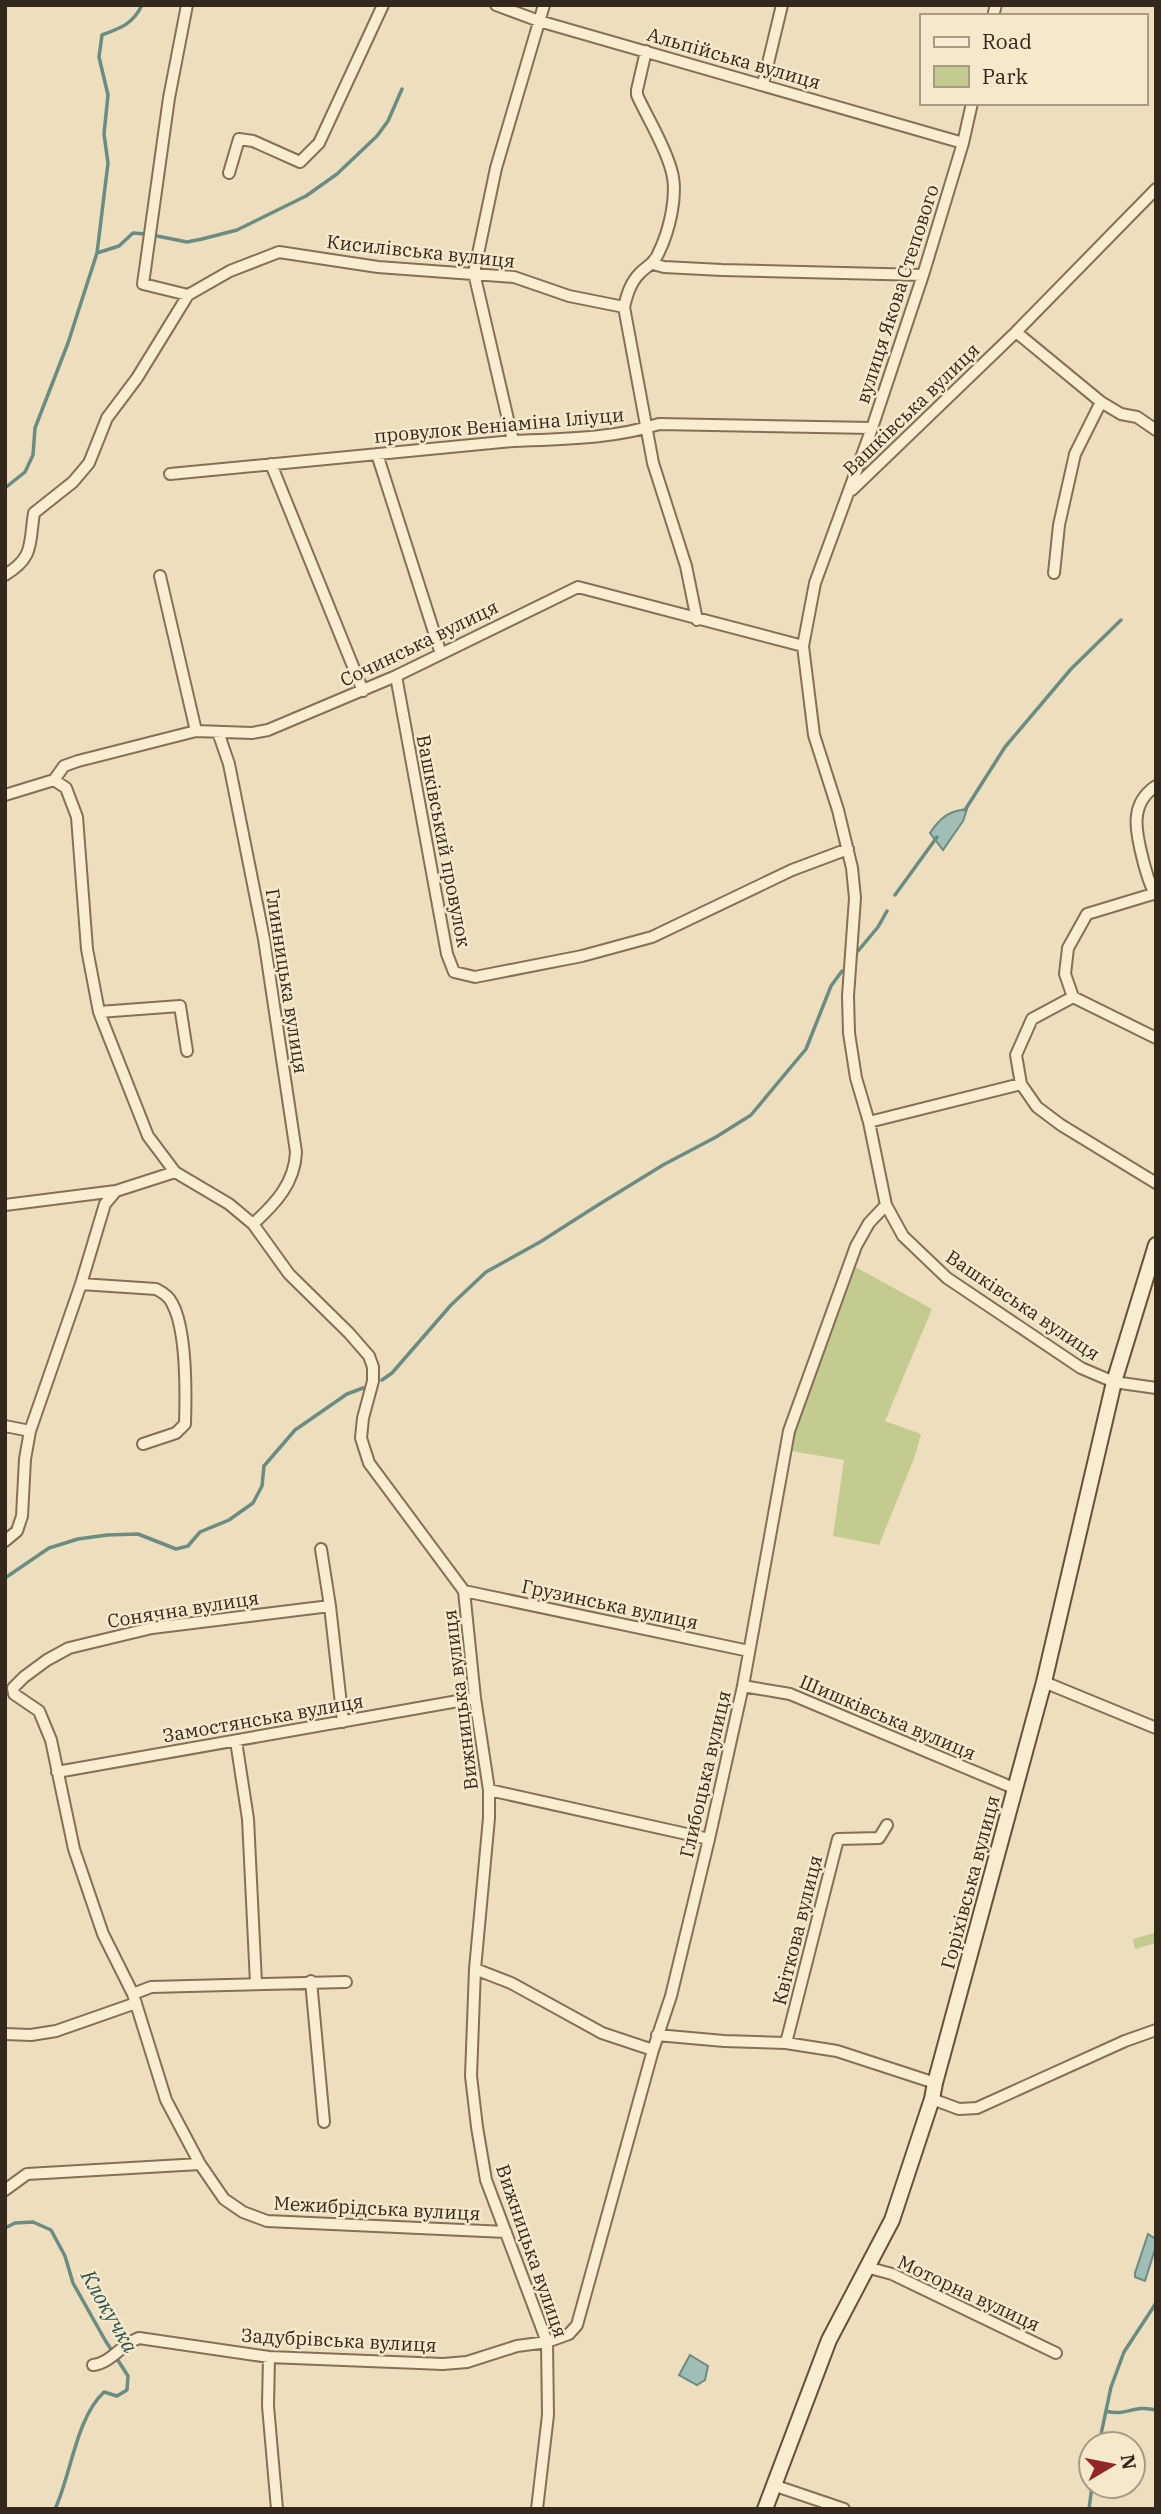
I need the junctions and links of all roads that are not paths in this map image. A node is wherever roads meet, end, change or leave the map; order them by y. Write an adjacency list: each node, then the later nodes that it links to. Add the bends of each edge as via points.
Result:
1 (187, 5): 16 (street, via 143,284)
2 (383, 5): 11 (street, via 319,143 300,162 239,139)
3 (496, 5): 6 (street, Альпійська вулиця)
4 (544, 5): 6 (street)
5 (782, 5): 8 (street)
6 (539, 21): 7 (street, Альпійська вулиця); 14 (street, via 496,168)
7 (646, 51): 8 (street, Альпійська вулиця); 13 (street, via 637,95 674,185 666,230)
8 (764, 84): 10 (street, Альпійська вулиця)
9 (972, 105): 10 (street, вулиця Якова Степового)
10 (963, 143): 15 (street, вулиця Якова Степового)
11 (229, 173)
12 (1156, 189): 18 (street, Вашківська вулиця)
13 (653, 264): 15 (street, via 733,271); 17 (street, via 639,274)
14 (474, 273): 16 (street, Кисилівська вулиця, via 378,267 279,252 230,271); 17 (street, Кисилівська вулиця, via 514,277 569,296); 23 (street)
15 (923, 275): 21 (street, вулиця Якова Степового)
16 (188, 295): 29 (street, Кисилівська вулиця, via 107,418 89,463 34,513 28,555)
17 (624, 307): 20 (street)
18 (1016, 332): 19 (street); 27 (street, Вашківська вулиця)
19 (1101, 402): 22 (street); 28 (street, via 1075,454)
20 (647, 428): 21 (street, провулок Веніаміна Іліуци, via 659,424); 23 (street, провулок Веніаміна Іліуци); 31 (street)
21 (872, 428): 27 (street, вулиця Якова Степового)
22 (1156, 430)
23 (513, 441): 24 (street, провулок Веніаміна Іліуци)
24 (377, 454): 25 (street, провулок Веніаміна Іліуци); 33 (street)
25 (271, 464): 26 (street, провулок Веніаміна Іліуци); 35 (street)
26 (170, 474)
27 (849, 493): 32 (street, Вашківська вулиця, via 815,583)
28 (1054, 573)
29 (5, 575)
30 (160, 576): 36 (street)
31 (697, 620): 32 (street, Сочинська вулиця); 33 (street, Сочинська вулиця, via 578,587)
32 (803, 646): 41 (street, Вашківська вулиця, via 814,735)
33 (441, 654): 34 (street, Сочинська вулиця)
34 (396, 676): 35 (street, Сочинська вулиця); 41 (street, Вашківський провулок, via 454,972 475,977 652,937 792,870)
35 (363, 691): 37 (street, Сочинська вулиця, via 268,730)
36 (196, 731): 37 (street, Сочинська вулиця); 38 (street, Сочинська вулиця, via 78,761 64,766)
37 (218, 732): 54 (street, Глинницька вулиця, via 229,764 262,926 296,1152 289,1183)
38 (54, 780): 40 (street); 44 (street, Вижницька вулиця, via 66,788 77,817 87,949)
39 (1156, 786): 42 (street, via 1142,799 1136,817)
40 (5, 794)
41 (848, 849): 48 (street, Вашківська вулиця, via 855,898 849,1033)
42 (1155, 895): 43 (street, via 1087,914 1068,948 1065,974)
43 (1073, 997): 45 (street); 47 (street, via 1032,1019 1016,1055)
44 (99, 1012): 46 (street, via 180,1006); 49 (street, Вижницька вулиця, via 148,1136)
45 (1156, 1038)
46 (187, 1051)
47 (1021, 1084): 48 (street); 50 (street, via 1037,1107 1060,1125)
48 (869, 1122): 53 (street, Вашківська вулиця)
49 (175, 1172): 51 (street); 54 (street, Вижницька вулиця)
50 (1156, 1183)
51 (116, 1191): 52 (street); 56 (street, via 105,1204)
52 (5, 1205)
53 (886, 1205): 57 (street, Вашківська вулиця, via 903,1236 947,1278 1081,1368); 66 (street, Глибоцька вулиця, via 856,1245 789,1431)
54 (253, 1224): 64 (street, Вижницька вулиця, via 289,1274 369,1356 373,1381 361,1438 369,1463)
55 (1156, 1245): 57 (street, Горіхівська вулиця)
56 (81, 1284): 60 (street); 61 (street, via 156,1289 173,1303 182,1338 185,1424 176,1433)
57 (1114, 1382): 58 (street, Вашківська вулиця); 67 (street, Горіхівська вулиця)
58 (1156, 1388)
59 (5, 1426): 60 (street)
60 (30, 1431): 62 (street, via 22,1516 17,1531)
61 (143, 1444)
62 (5, 1541)
63 (321, 1549): 65 (street)
64 (464, 1591): 66 (street, Грузинська вулиця); 70 (street, Вижницька вулиця)
65 (330, 1606): 69 (street, Сонячна вулиця, via 152,1628 69,1648); 71 (street)
66 (749, 1651): 68 (street, Глибоцька вулиця)
67 (1044, 1682): 72 (street); 75 (street, Горіхівська вулиця)
68 (743, 1686): 75 (street, Шишківська вулиця, via 790,1694); 78 (street, Глибоцька вулиця)
69 (13, 1688): 74 (street, Межибрідська вулиця, via 14,1694 39,1711)
70 (475, 1698): 71 (street, Замостянська вулиця); 76 (street, Вижницька вулиця)
71 (343, 1722): 73 (street, Замостянська вулиця)
72 (1156, 1728)
73 (236, 1741): 74 (street, Замостянська вулиця); 82 (street, via 248,1819)
74 (57, 1772): 83 (street, Межибрідська вулиця, via 74,1849 99,1922)
75 (1016, 1789): 89 (street, Горіхівська вулиця)
76 (489, 1790): 78 (street); 79 (street, Вижницька вулиця)
77 (887, 1825): 87 (street, Квіткова вулиця, via 879,1838 838,1839)
78 (709, 1839): 86 (street, Глибоцька вулиця, via 671,1996)
79 (475, 1969): 88 (street, via 511,1983 602,2033); 94 (street, Вижницька вулиця, via 471,2076 477,2127 486,2180)
80 (311, 1981): 81 (street); 82 (street); 91 (street)
81 (346, 1982)
82 (256, 1983): 83 (street, via 151,1987)
83 (135, 1999): 85 (street, via 56,2031); 92 (street, Межибрідська вулиця, via 166,2100)
84 (1156, 2030): 90 (street, via 977,2108 959,2109)
85 (5, 2034)
86 (657, 2035): 87 (street); 88 (street, Глибоцька вулиця)
87 (786, 2043): 89 (street, via 837,2051)
88 (653, 2050): 96 (street, Глибоцька вулиця, via 577,2325 569,2334)
89 (934, 2082): 90 (street, Горіхівська вулиця)
90 (932, 2099): 95 (street, Горіхівська вулиця, via 892,2220)
91 (324, 2122)
92 (200, 2164): 93 (street, via 27,2174); 94 (street, Межибрідська вулиця, via 224,2199 267,2221)
93 (5, 2190)
94 (506, 2232): 96 (street, Вижницька вулиця)
95 (866, 2267): 97 (street, Моторна вулиця, via 892,2274); 100 (street, Горіхівська вулиця, via 828,2340)
96 (547, 2342): 98 (street, Задубрівська вулиця, via 467,2362); 102 (street, Вижницька вулиця, via 548,2414)
97 (1056, 2353)
98 (269, 2357): 99 (street, Задубрівська вулиця, via 139,2338 102,2364); 101 (street, via 268,2406)
99 (93, 2365)
100 (773, 2485): 103 (street, Горіхівська вулиця); 104 (street)
101 (277, 2509)
102 (537, 2509)
103 (765, 2509)
104 (844, 2509)

